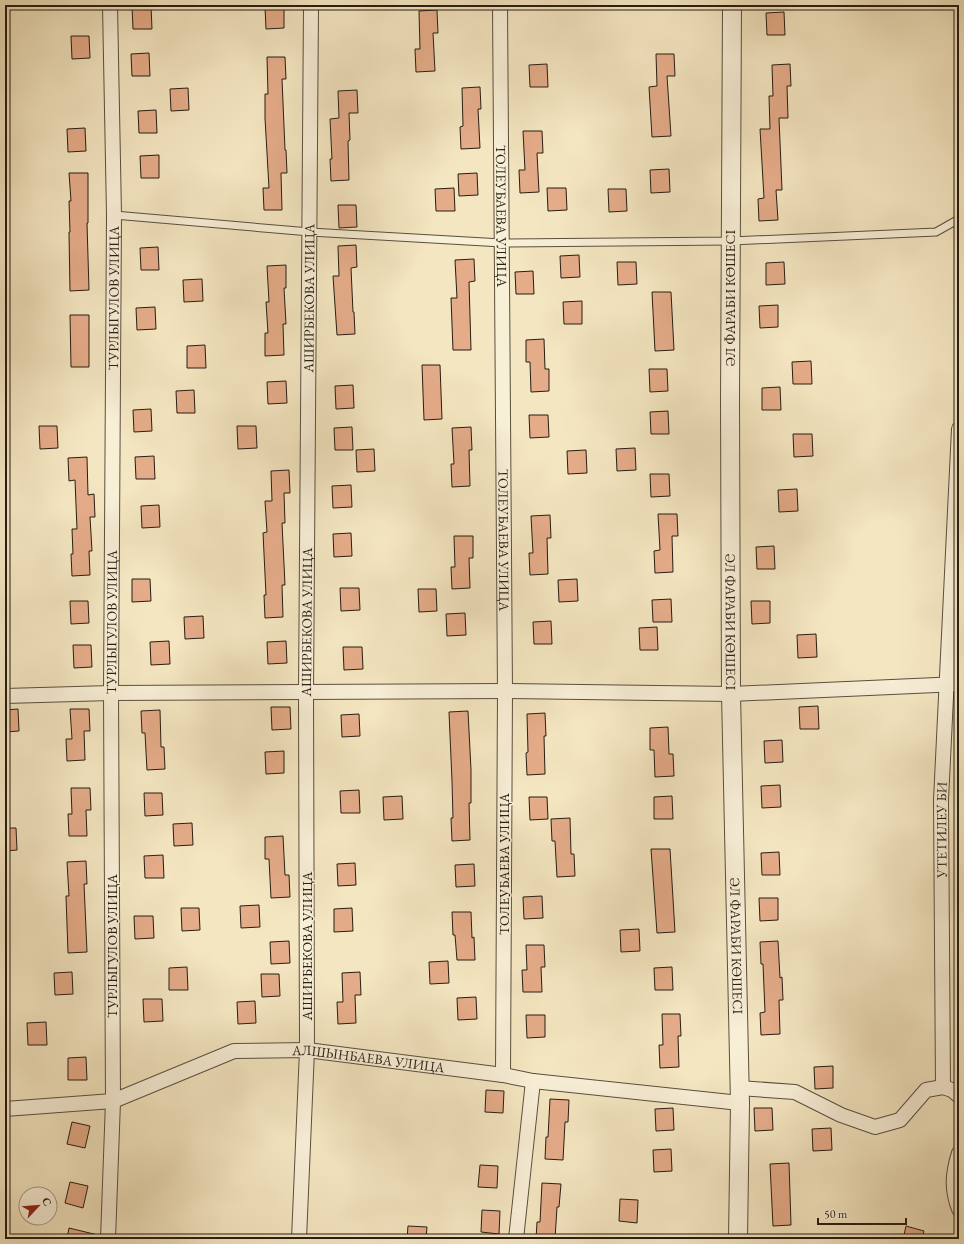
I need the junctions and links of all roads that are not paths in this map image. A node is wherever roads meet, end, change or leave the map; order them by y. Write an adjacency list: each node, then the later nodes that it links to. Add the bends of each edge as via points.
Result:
1 (110, 5): 5 (street, ТУРЛЫГУЛОВ УЛИЦА)
2 (311, 5): 7 (street, АШИРБЕКОВА УЛИЦА)
3 (500, 5): 9 (street, ТОЛЕУБАЕВА УЛИЦА)
4 (732, 5): 8 (street, ӘЛ ФАРАБИ КӨШЕСІ)
5 (114, 214): 7 (lane); 14 (street, ТУРЛЫГУЛОВ УЛИЦА)
6 (959, 220): 8 (lane, via 936,232)
7 (310, 232): 9 (lane); 13 (street, АШИРБЕКОВА УЛИЦА)
8 (731, 241): 9 (lane); 15 (street, ӘЛ ФАРАБИ КӨШЕСІ)
9 (502, 243): 12 (street, ТОЛЕУБАЕВА УЛИЦА)
10 (959, 429): 11 (street, УТЕТИЛЕУ БИ)
11 (953, 684): 15 (street); 20 (street, УТЕТИЛЕУ БИ, via 941,800)
12 (505, 691): 13 (street); 15 (street); 18 (street, ТОЛЕУБАЕВА УЛИЦА)
13 (306, 692): 14 (street); 17 (street, АШИРБЕКОВА УЛИЦА)
14 (111, 693): 16 (street); 23 (street, ТУРЛЫГУЛОВ УЛИЦА)
15 (731, 694): 21 (street, ӘЛ ФАРАБИ КӨШЕСІ)
16 (5, 696)
17 (307, 1050): 18 (street, АЛШЫНБАЕВА УЛИЦА); 23 (street, АЛШЫНБАЕВА УЛИЦА, via 234,1051); 28 (street, АШИРБЕКОВА УЛИЦА)
18 (503, 1075): 19 (street, АЛШЫНБАЕВА УЛИЦА)
19 (533, 1081): 21 (street, АЛШЫНБАЕВА УЛИЦА); 29 (street)
20 (943, 1087): 21 (street, АЛШЫНБАЕВА УЛИЦА, via 926,1090 900,1120 875,1127 841,1115 795,1092); 22 (street)
21 (739, 1096): 30 (street, ӘЛ ФАРАБИ КӨШЕСІ)
22 (959, 1096)
23 (113, 1101): 24 (street, АЛШЫНБАЕВА УЛИЦА); 27 (street, ТУРЛЫГУЛОВ УЛИЦА)
24 (5, 1109)
25 (959, 1153): 26 (street, via 954,1167 953,1184)
26 (959, 1209)
27 (108, 1239)
28 (298, 1239)
29 (516, 1239)
30 (738, 1239)

